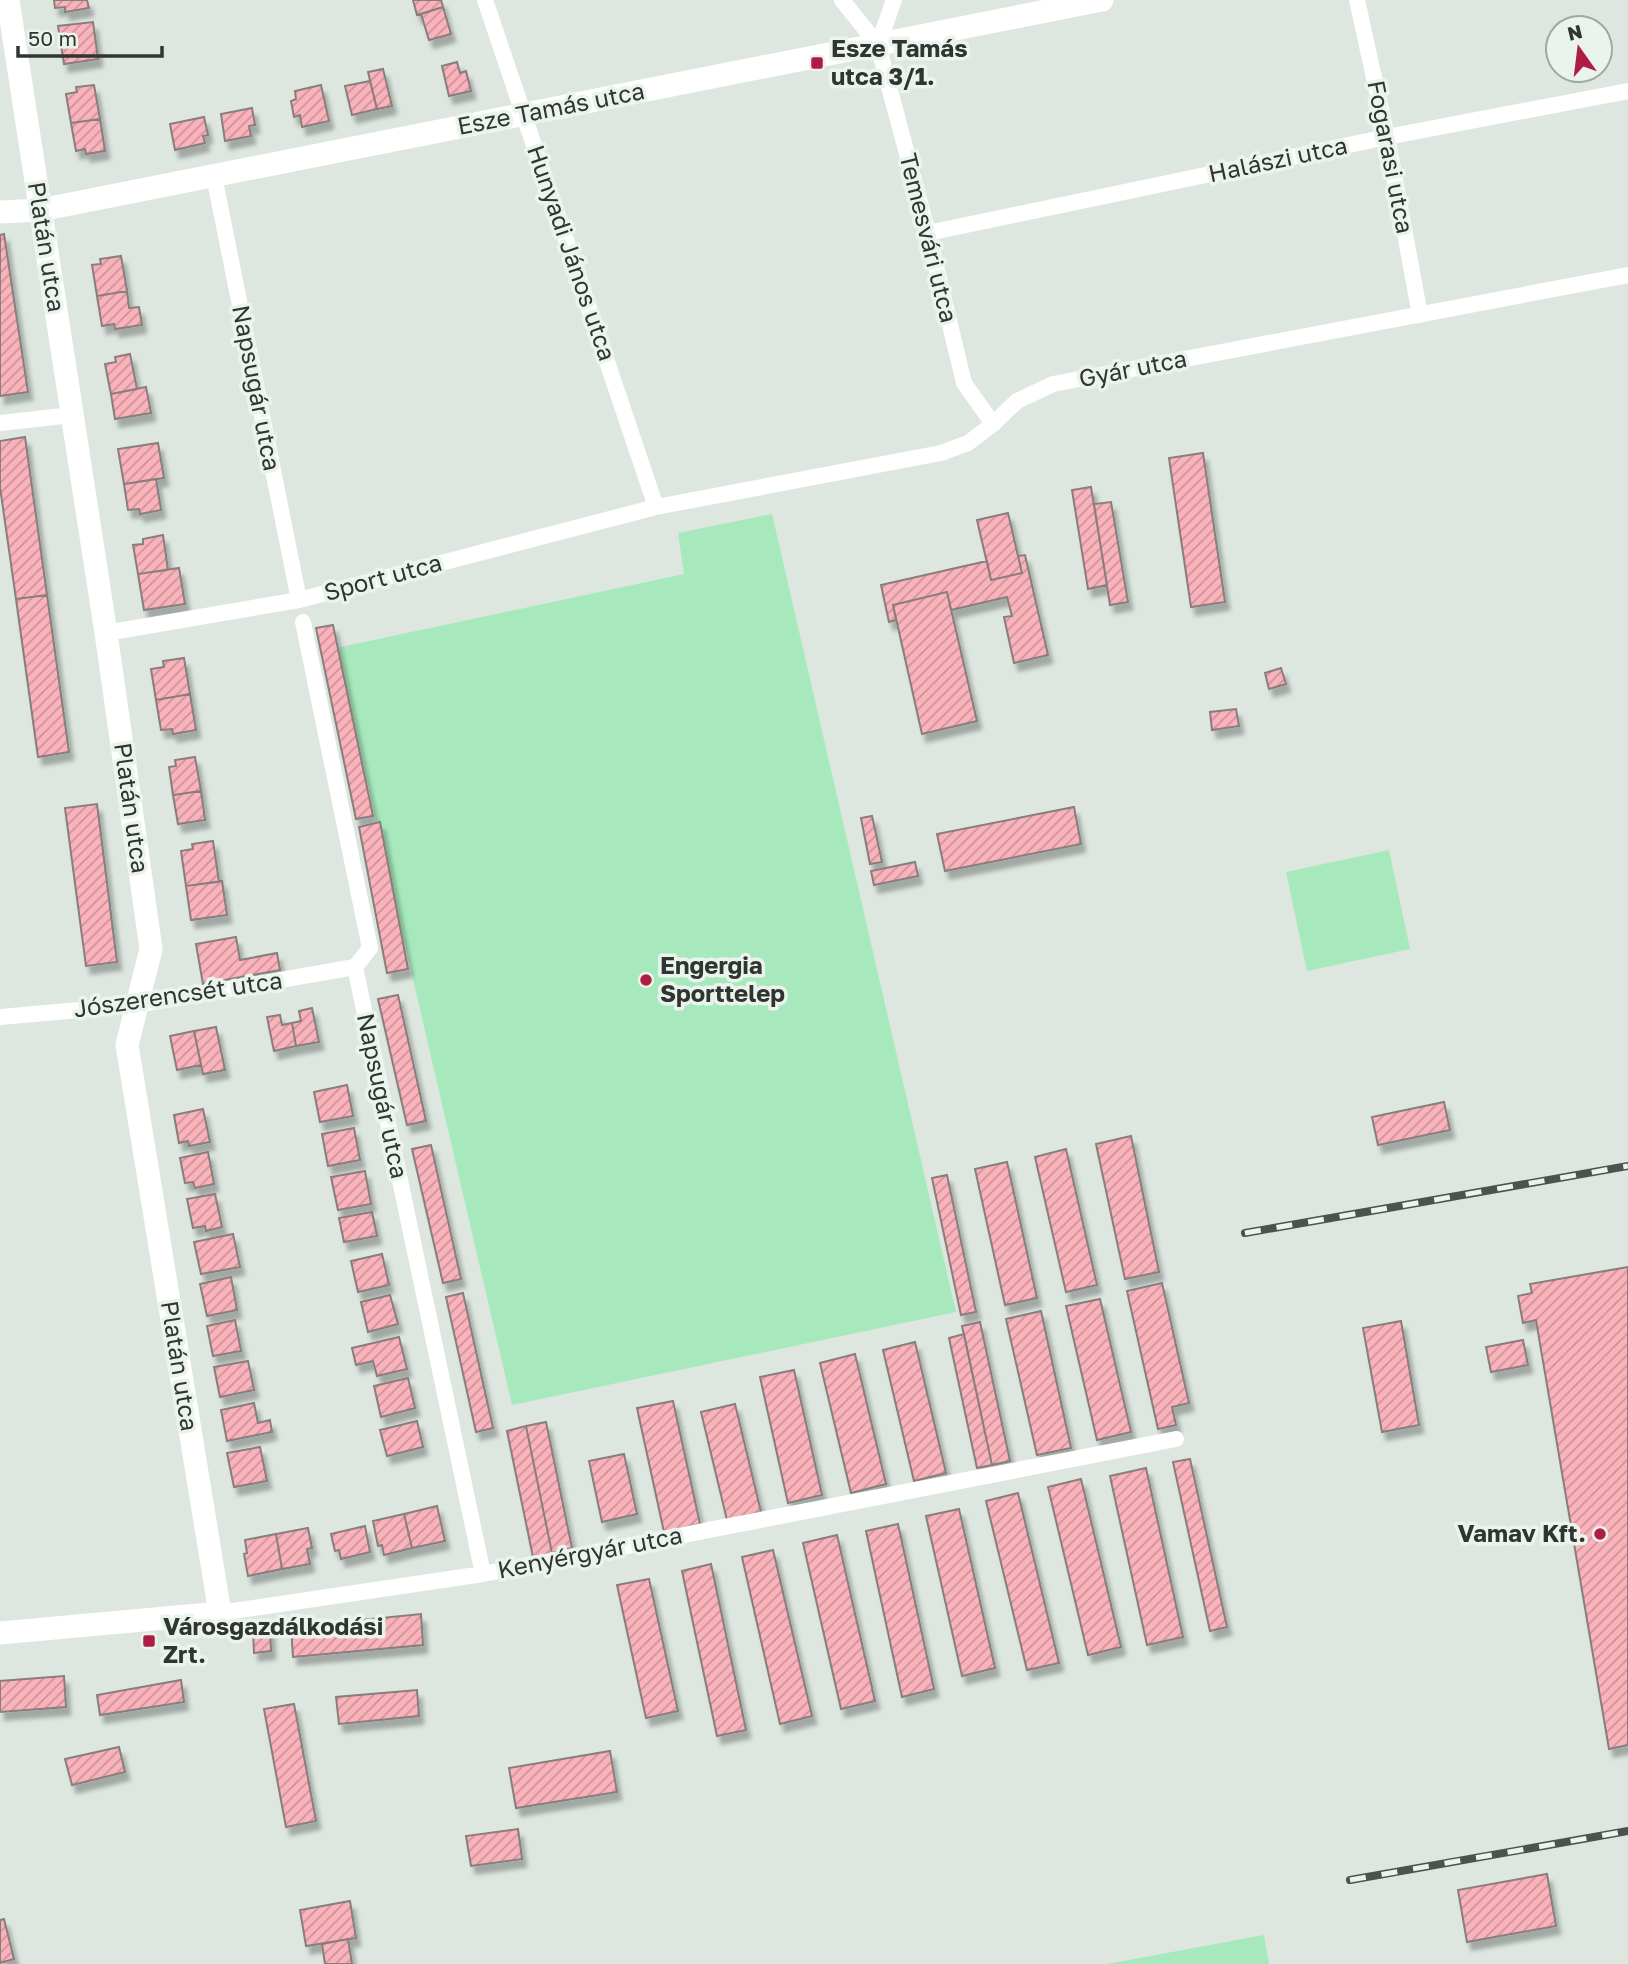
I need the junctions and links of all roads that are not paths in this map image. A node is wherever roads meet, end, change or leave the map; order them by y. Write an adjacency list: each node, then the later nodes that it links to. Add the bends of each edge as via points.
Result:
1 (8, 0): 12 (street, Platán utca)
2 (485, 0): 9 (street, Hunyadi János utca)
3 (842, 0): 7 (street)
4 (894, 0): 7 (street)
5 (1102, 0): 7 (street, Esze Tamás utca)
6 (1357, 0): 10 (street, Fogarasi utca)
7 (878, 45): 9 (street, Esze Tamás utca); 14 (street, Temesvári utca)
8 (1628, 91): 10 (street, Halászi utca)
9 (524, 115): 11 (street, Esze Tamás utca); 20 (street, Hunyadi János utca)
10 (1387, 137): 14 (street, Halászi utca); 16 (street, Fogarasi utca)
11 (214, 176): 12 (street, Esze Tamás utca); 21 (street, Napsugár utca)
12 (40, 210): 13 (street, Esze Tamás utca); 17 (street, Platán utca)
13 (0, 212)
14 (928, 233): 19 (street, Temesvári utca, via 964,383)
15 (1628, 275): 16 (street, Gyár utca)
16 (1420, 315): 19 (street, Gyár utca, via 1053,384 1017,401)
17 (72, 415): 18 (street); 23 (street, Platán utca)
18 (0, 423)
19 (993, 424): 20 (street, Gyár utca, via 968,443 942,453)
20 (656, 507): 21 (street, Sport utca)
21 (299, 600): 23 (street, Sport utca)
22 (303, 622): 24 (street, via 370,948)
23 (106, 634): 25 (street, Platán utca, via 150,949)
24 (355, 967): 25 (street, Jószerencsét utca); 28 (street, Napsugár utca)
25 (136, 1005): 26 (street, Jószerencsét utca); 29 (street, Platán utca, via 127,1045)
26 (0, 1017)
27 (1176, 1439): 28 (street, Kenyérgyár utca)
28 (482, 1574): 29 (street, Kenyérgyár utca)
29 (220, 1613): 30 (street, Kenyérgyár utca)
30 (0, 1633)

